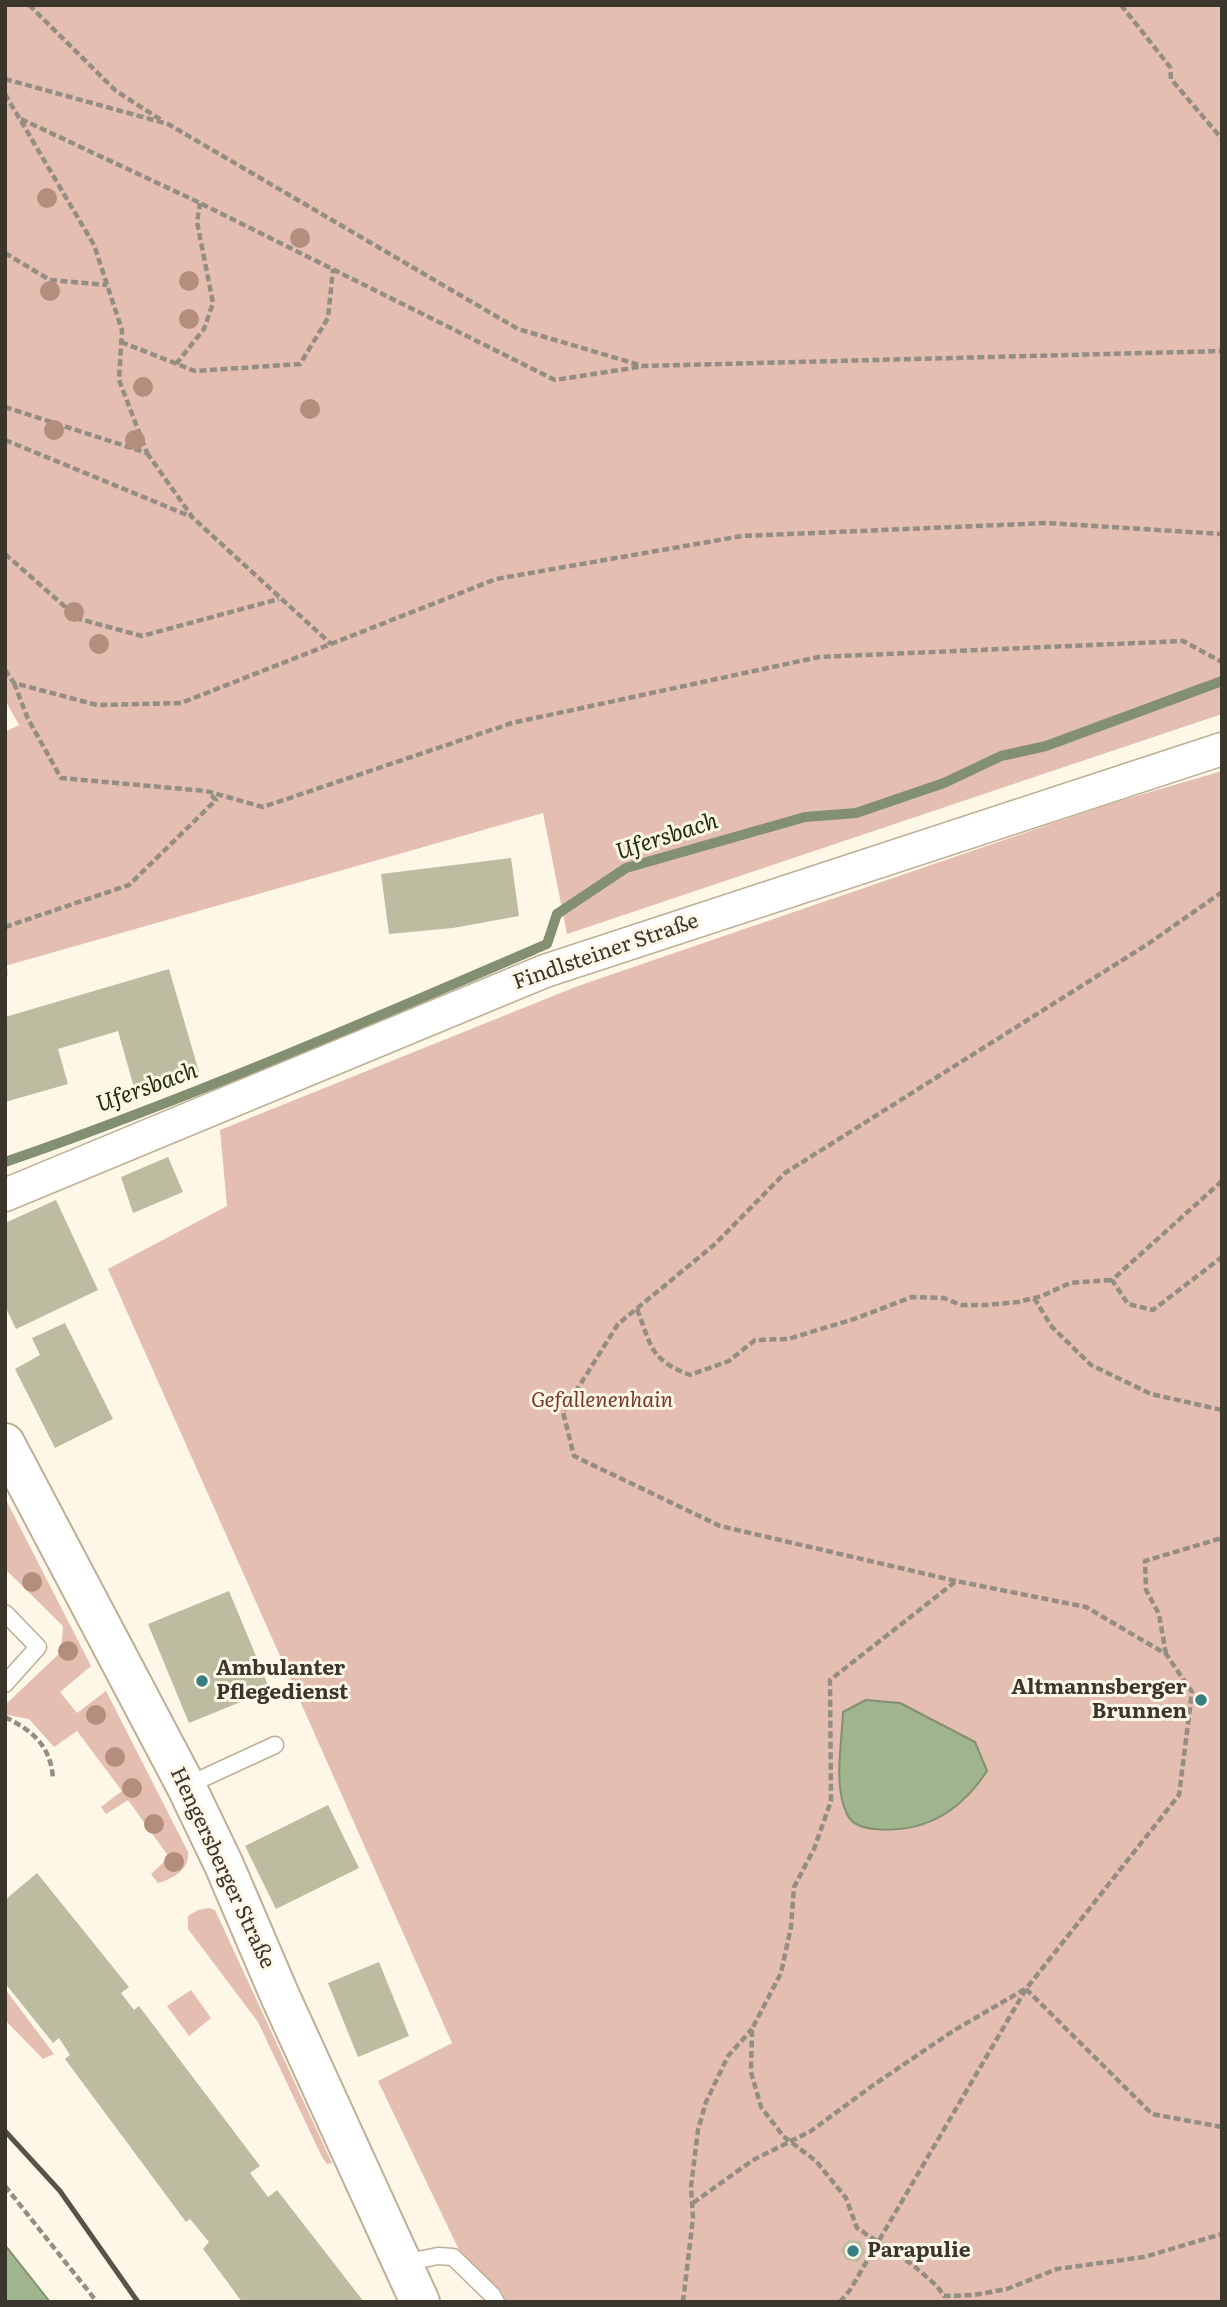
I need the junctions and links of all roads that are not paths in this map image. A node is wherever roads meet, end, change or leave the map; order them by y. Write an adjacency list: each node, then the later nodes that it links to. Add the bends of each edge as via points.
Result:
1 (1222, 749): 2 (street, Findlsteiner Straße, via 545,971)
2 (5, 1195)
3 (5, 1443): 7 (main road, Hengersberger Straße)
4 (5, 1613): 5 (lane, via 37,1647)
5 (5, 1684)
6 (275, 1745): 7 (lane)
7 (186, 1786): 8 (main road, Hengersberger Straße)
8 (402, 2263): 9 (main road, Hengersberger Straße); 10 (lane, via 453,2257)
9 (420, 2302)
10 (496, 2302)

